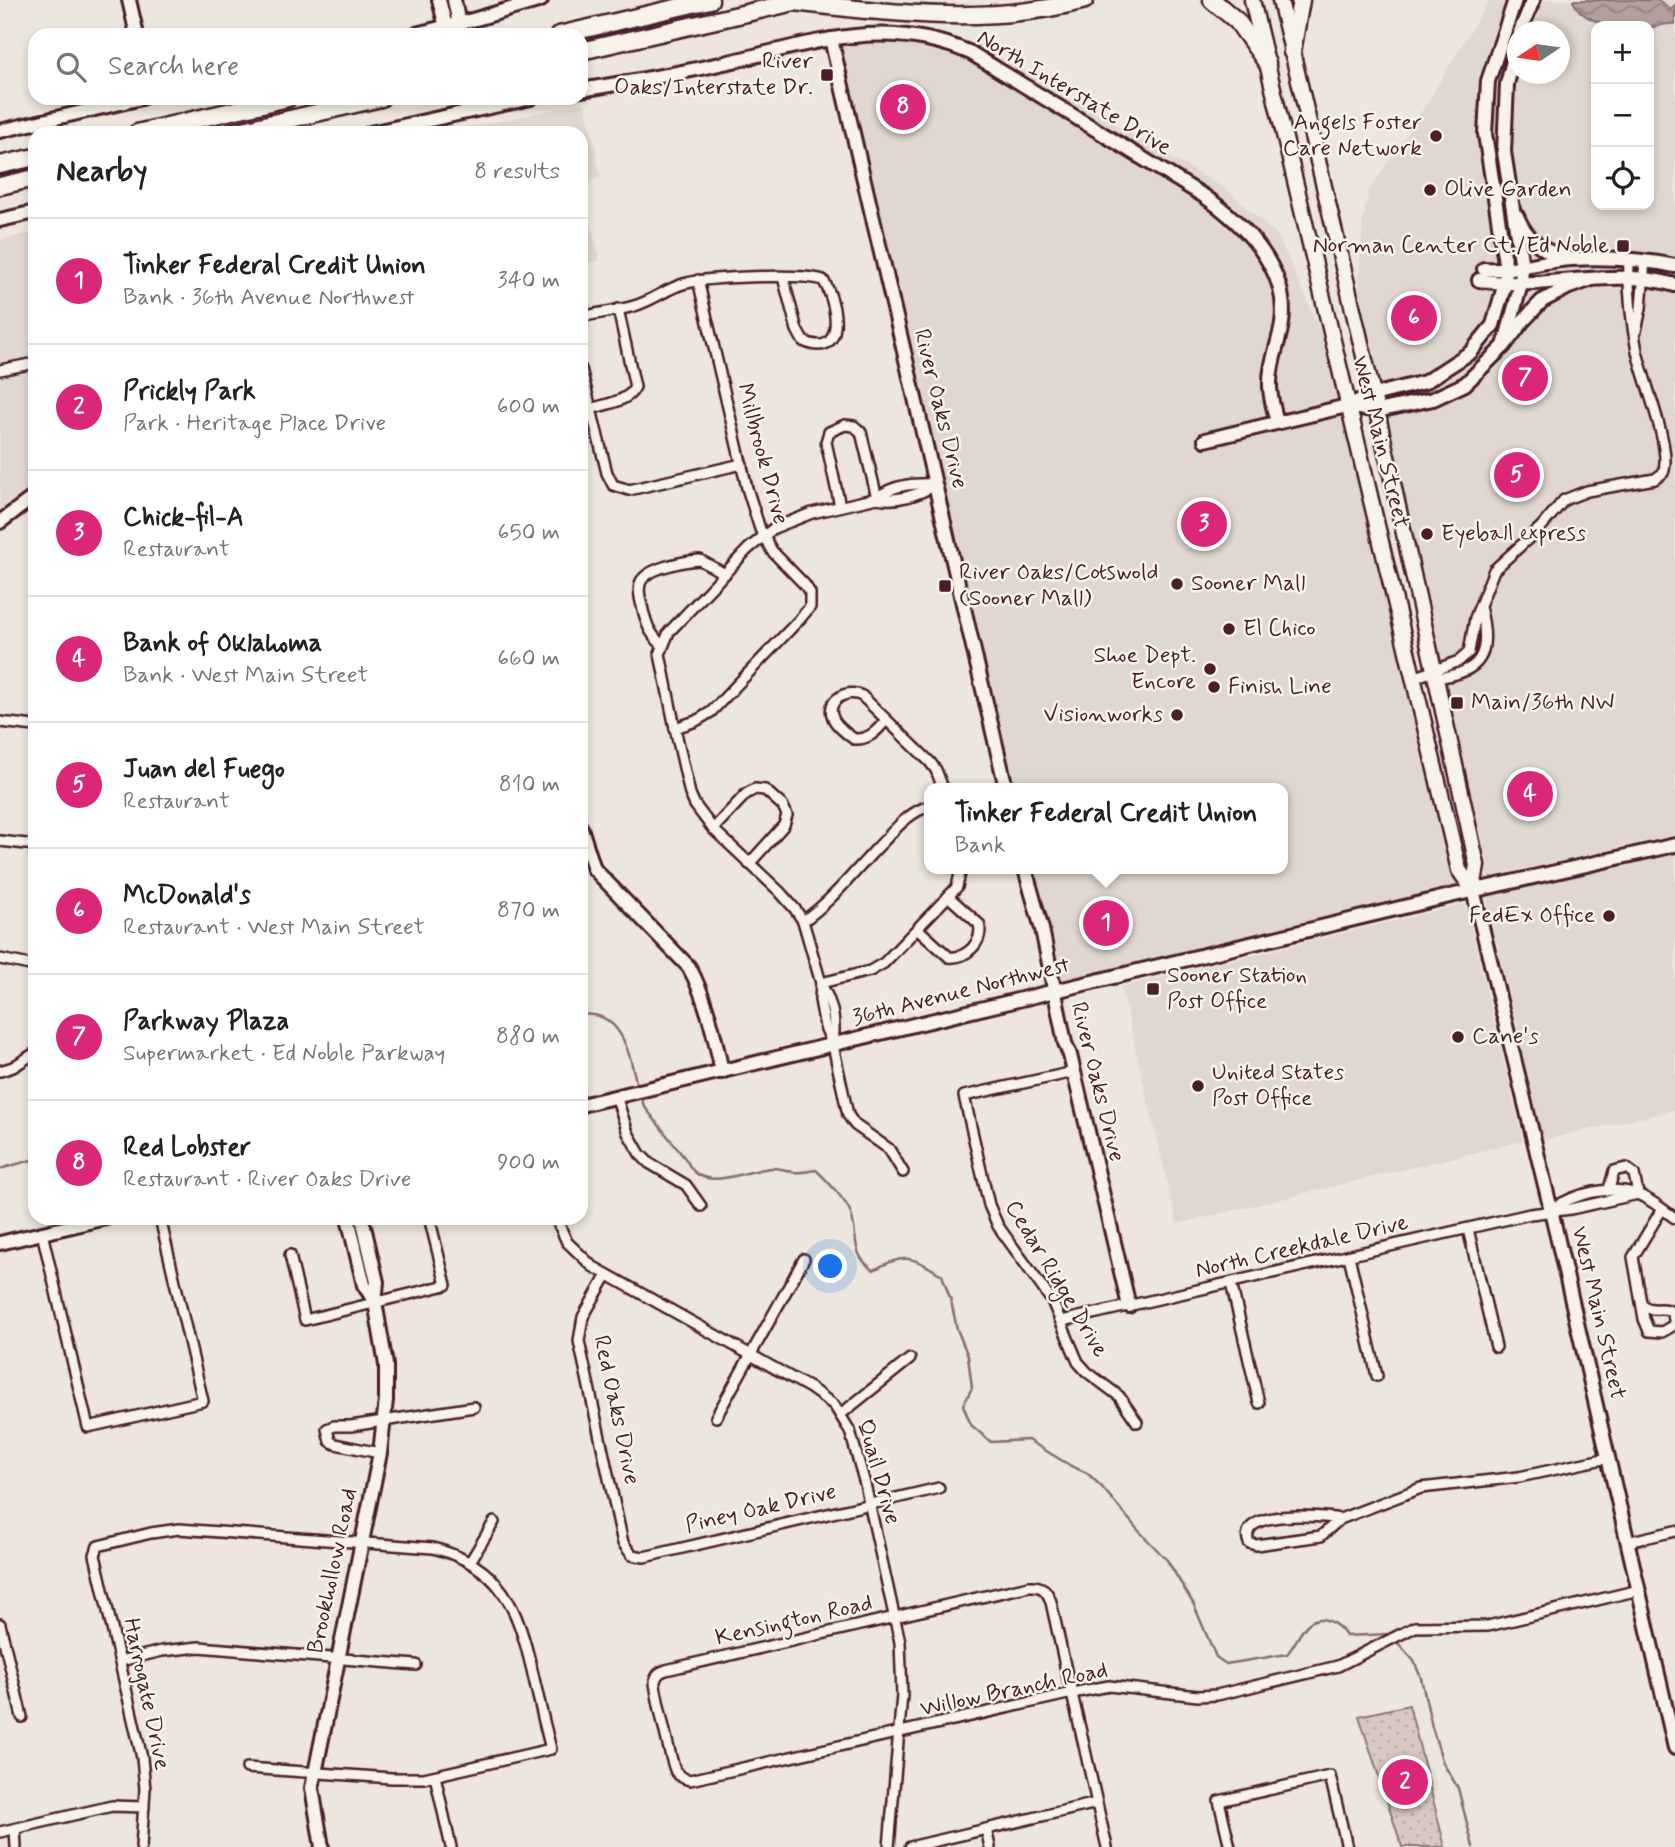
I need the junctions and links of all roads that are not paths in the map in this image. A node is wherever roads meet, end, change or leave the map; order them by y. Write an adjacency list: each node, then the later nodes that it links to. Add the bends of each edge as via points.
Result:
1 (129, 0): 17 (main road)
2 (439, 0): 16 (main road)
3 (454, 0): 15 (main road)
4 (541, 0): 15 (main road)
5 (710, 0): 19 (highway)
6 (1085, 0): 13 (highway, via 1041,11 982,16 861,10)
7 (1213, 0): 23 (highway, via 1237,21)
8 (1252, 0): 23 (main road, West Main Street)
9 (1280, 0): 22 (main road, West Main Street)
10 (1301, 0): 22 (highway)
11 (1515, 0): 46 (main road, via 1488,80 1485,134)
12 (1533, 0): 14 (main road)
13 (799, 1): 21 (highway)
14 (1524, 21)
15 (459, 24): 16 (main road)
16 (446, 27): 18 (main road)
17 (135, 28)
18 (442, 28)
19 (588, 28)
20 (831, 39): 25 (main road, North Interstate Drive); 66 (main road, North Interstate Drive, via 900,33 956,46 1229,214 1259,247 1281,299 1282,320 1269,385); 69 (main road, River Oaks Drive)
21 (588, 49)
22 (1292, 52): 61 (main road, West Main Street)
23 (1267, 63): 63 (main road, West Main Street)
24 (1507, 84): 38 (main road, via 1504,152)
25 (588, 89)
26 (112, 105): 33 (main road)
27 (258, 105): 30 (highway)
28 (351, 105): 31 (highway)
29 (499, 105): 32 (main road)
30 (167, 126)
31 (260, 126)
32 (402, 126)
33 (0, 131)
34 (28, 159): 35 (highway)
35 (0, 165)
36 (28, 180): 37 (highway)
37 (0, 186)
38 (1512, 205): 41 (main road, via 1520,225 1534,241); 45 (main road)
39 (28, 214): 40 (main road)
40 (0, 220)
41 (1572, 259): 42 (main road); 45 (main road)
42 (1629, 259): 43 (main road); 47 (street)
43 (1645, 260): 44 (main road); 50 (street)
44 (1675, 266)
45 (1522, 267): 46 (main road); 53 (main road)
46 (1506, 269): 52 (main road); 52 (main road, via 1481,274)
47 (1628, 276): 49 (main road); 50 (main road); 57 (street)
48 (783, 277): 48 (street, via 803,341 818,344 833,338 836,323 825,283); 51 (street)
49 (1592, 279): 53 (main road); 58 (main road, via 1542,302)
50 (1643, 279): 54 (main road); 57 (street)
51 (698, 281): 55 (street); 68 (street, Millbrook Drive)
52 (1506, 283): 53 (main road); 61 (main road, via 1493,325 1471,352 1425,382)
53 (1521, 284): 58 (main road)
54 (1675, 285)
55 (618, 309): 56 (street); 64 (street, via 635,387 625,398)
56 (588, 315)
57 (1635, 333): 76 (street, via 1666,455 1663,473 1655,479 1587,491 1564,500 1494,570)
58 (1504, 346): 65 (main road, via 1465,384 1433,399)
59 (28, 364): 60 (street)
60 (0, 370)
61 (1373, 395): 63 (main road); 65 (main road, West Main Street)
62 (588, 397): 64 (street)
63 (1347, 406): 65 (main road); 66 (main road); 79 (main road, West Main Street)
64 (591, 409): 68 (street, via 607,473 618,488 636,489)
65 (1377, 411): 78 (main road, West Main Street)
66 (1277, 422): 67 (main road)
67 (1205, 440)
68 (742, 464): 74 (street, Millbrook Drive)
69 (936, 484): 70 (street, via 906,485 885,490); 85 (main road, River Oaks Drive)
70 (877, 498): 72 (street); 72 (street, via 861,432 845,425 829,432 826,442)
71 (28, 501): 73 (main road)
72 (840, 506): 74 (street, via 786,522)
73 (0, 522)
74 (764, 536): 75 (street); 83 (street, Millbrook Drive, via 808,590 810,607 711,712)
75 (725, 574): 77 (street); 77 (street, via 700,560 644,576 639,591 646,622)
76 (1480, 607): 78 (street, via 1469,652); 78 (street, via 1485,626 1482,658 1464,672)
77 (662, 645): 83 (street, via 661,662)
78 (1435, 674): 79 (street); 95 (main road, West Main Street, via 1477,865)
79 (1414, 678): 95 (main road, West Main Street, via 1459,870)
80 (886, 720): 80 (street, via 856,693 841,695 832,706 834,721 854,739 863,740); 84 (street, via 930,762)
81 (0, 722): 82 (street)
82 (28, 725)
83 (675, 728): 87 (street, via 690,794)
84 (941, 783)
85 (1005, 783)
86 (924, 808): 97 (street, via 903,821)
87 (713, 829): 92 (street); 92 (street, via 751,791 765,790 775,798 785,811 784,825)
88 (0, 841): 89 (street)
89 (28, 844)
90 (1675, 845): 95 (main road, 36th Avenue Northwest)
91 (588, 850): 106 (main road, via 594,869 689,967 711,1024)
92 (750, 864): 97 (street)
93 (961, 874): 96 (street)
94 (1026, 874): 102 (main road, River Oaks Drive)
95 (1473, 890): 102 (main road, 36th Avenue Northwest); 115 (main road, West Main Street)
96 (949, 897): 98 (street); 98 (street, via 979,924 979,938 969,951 948,957)
97 (803, 922): 101 (street)
98 (918, 929): 101 (street, via 877,968)
99 (0, 960): 100 (street)
100 (28, 965)
101 (821, 983): 103 (street, via 836,1023)
102 (1054, 991): 103 (main road, 36th Avenue Northwest); 107 (main road, River Oaks Drive)
103 (833, 1045): 106 (main road, 36th Avenue Northwest); 110 (street, via 851,1120 889,1149)
104 (28, 1058): 105 (street)
105 (0, 1071)
106 (722, 1072): 108 (main road, 36th Avenue Northwest)
107 (1074, 1072): 132 (main road, River Oaks Drive); 134 (street, Cedar Ridge Drive, via 964,1096 994,1217)
108 (616, 1096): 109 (main road, 36th Avenue Northwest); 113 (street, via 640,1154 686,1185)
109 (588, 1103)
110 (903, 1172)
111 (1609, 1189): 112 (street); 112 (street, via 1614,1171 1626,1168 1634,1174); 115 (street, via 1567,1199)
112 (1637, 1194): 114 (street); 115 (street)
113 (701, 1206)
114 (1662, 1209): 116 (street); 133 (street, via 1633,1257)
115 (1551, 1210): 123 (street, North Creekdale Drive); 146 (main road, West Main Street)
116 (1675, 1218)
117 (76, 1225): 124 (main road)
118 (162, 1225): 124 (street, via 203,1401 88,1427)
119 (350, 1225): 131 (main road, Brookhollow Road, via 364,1285)
120 (364, 1225): 131 (main road, Brookhollow Road, via 377,1282)
121 (431, 1225): 131 (street, via 446,1285)
122 (559, 1225): 129 (street, Quail Drive, via 573,1251)
123 (1468, 1229): 127 (street, North Creekdale Drive); 135 (street)
124 (42, 1233): 125 (main road)
125 (0, 1243)
126 (290, 1255): 131 (street, via 305,1320)
127 (1349, 1256): 130 (street, North Creekdale Drive); 138 (street)
128 (804, 1259): 136 (street)
129 (607, 1275): 136 (street, Quail Drive); 154 (street, Red Oaks Drive, via 583,1317 579,1341 623,1543)
130 (1231, 1283): 132 (street, North Creekdale Drive); 139 (street)
131 (375, 1302): 143 (main road, Brookhollow Road, via 386,1365)
132 (1129, 1306): 134 (street, North Creekdale Drive)
133 (1643, 1306)
134 (1062, 1321): 144 (street, Cedar Ridge Drive, via 1082,1367 1119,1396)
135 (1496, 1348)
136 (750, 1355): 141 (street, Quail Drive, via 810,1388); 142 (street)
137 (910, 1359): 141 (street)
138 (1377, 1376)
139 (1259, 1403)
140 (474, 1406): 143 (street)
141 (841, 1413): 148 (street, Quail Drive, via 854,1443)
142 (716, 1417)
143 (384, 1421): 145 (main road, Brookhollow Road); 145 (street, via 327,1429 335,1444)
144 (1137, 1422)
145 (380, 1452): 153 (main road, Brookhollow Road)
146 (1608, 1458): 149 (street, via 1519,1477 1421,1488); 152 (main road, West Main Street)
147 (939, 1488): 148 (street, Piney Oak Drive)
148 (869, 1504): 154 (street, Piney Oak Drive, via 645,1557); 157 (street, Quail Drive)
149 (1340, 1519): 149 (street, via 1318,1515 1270,1519 1251,1527 1247,1539 1256,1545 1321,1536)
150 (494, 1522): 155 (street)
151 (1675, 1531): 152 (street)
152 (1627, 1542): 156 (main road, West Main Street)
153 (361, 1543): 155 (street, via 433,1548); 159 (main road, Brookhollow Road); 160 (street, Harrogate Drive, via 179,1529 103,1543 95,1550)
154 (632, 1555)
155 (470, 1562): 168 (street, via 503,1591 514,1609 551,1749)
156 (1639, 1590): 162 (street, Willow Branch Road, via 1488,1626 1422,1626 1338,1666 1217,1695 1108,1686); 165 (main road, West Main Street)
157 (895, 1617): 162 (street, Kensington Road, via 1029,1586 1044,1588); 164 (street, Quail Drive, via 903,1662); 169 (street, Kensington Road, via 661,1672 655,1690 672,1763)
158 (0, 1624): 163 (street)
159 (337, 1659): 160 (street, via 199,1647); 161 (street); 167 (main road, Brookhollow Road)
160 (120, 1661): 171 (street, Harrogate Drive, via 142,1758)
161 (416, 1665)
162 (1072, 1693): 164 (street, Willow Branch Road); 170 (street)
163 (22, 1717)
164 (899, 1733): 169 (street, Willow Branch Road, via 690,1780); 179 (street, Quail Drive)
165 (1675, 1748)
166 (247, 1768): 167 (street)
167 (315, 1773): 168 (street, via 406,1779); 177 (main road, Brookhollow Road, via 312,1796)
168 (435, 1776): 178 (street)
169 (680, 1776)
170 (1097, 1804): 173 (street); 182 (street)
171 (144, 1807): 172 (street, via 113,1806); 176 (street, Harrogate Drive)
172 (15, 1829): 174 (street); 175 (street)
173 (986, 1829): 180 (street); 181 (street)
174 (0, 1832)
175 (16, 1847)
176 (141, 1847)
177 (322, 1847)
178 (451, 1847)
179 (889, 1847)
180 (910, 1847)
181 (990, 1847)
182 (1107, 1847)
183 (1230, 1847): 184 (street, via 1219,1801 1330,1776)
184 (1347, 1847)

